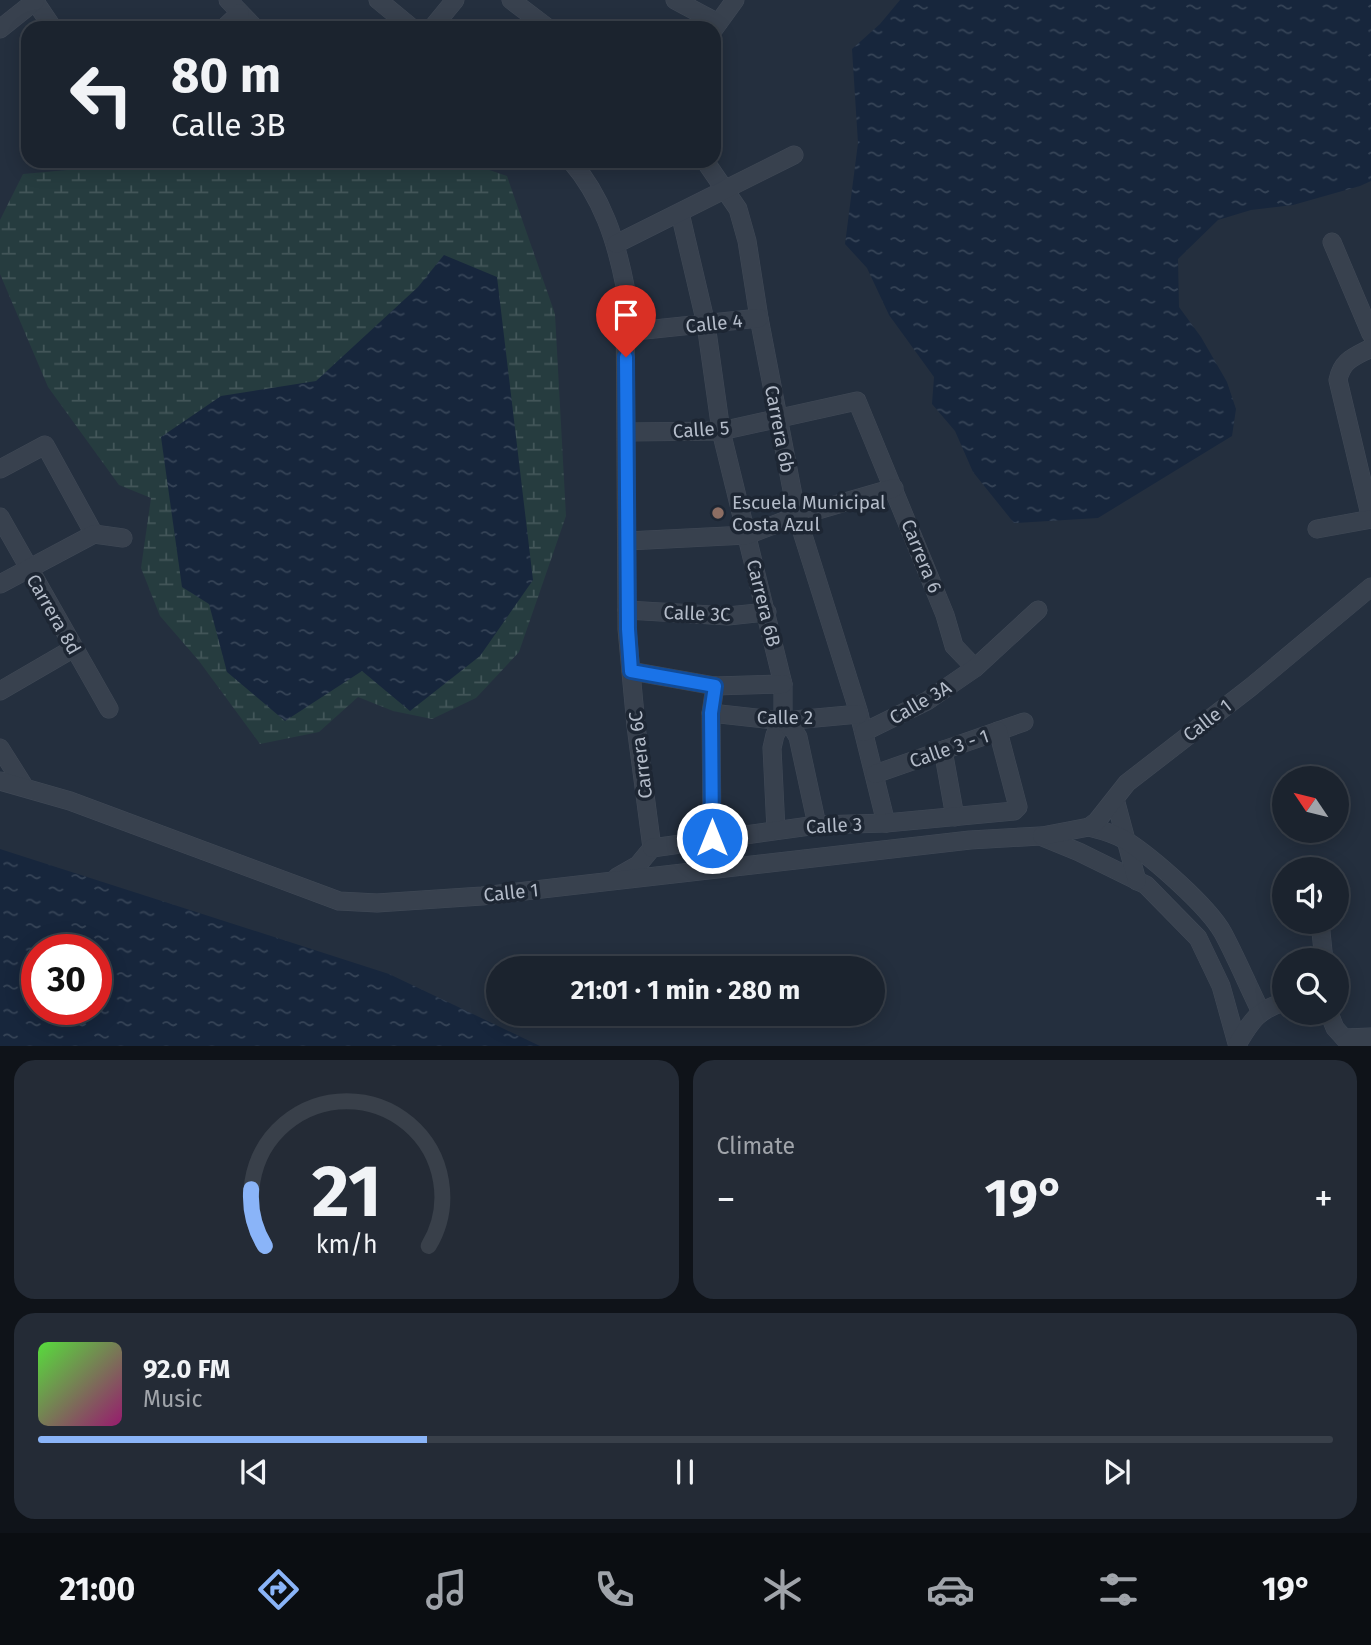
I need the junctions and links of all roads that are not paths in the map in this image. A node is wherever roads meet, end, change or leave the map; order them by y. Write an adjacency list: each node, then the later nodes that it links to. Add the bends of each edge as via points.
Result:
1 (378, 0): 10 (street)
2 (455, 0): 11 (street)
3 (511, 0): 12 (street)
4 (675, 0): 13 (street)
5 (735, 0): 14 (street)
6 (35, 1): 8 (street); 15 (street)
7 (234, 7): 9 (street)
8 (48, 21)
9 (248, 21)
10 (400, 21)
11 (438, 21)
12 (539, 21)
13 (708, 21)
14 (720, 21)
15 (0, 29)
16 (794, 155): 19 (street)
17 (581, 168): 22 (street, Carrera 6C)
18 (710, 168): 19 (street, Carrera 6b)
19 (726, 189): 20 (street); 23 (street, Carrera 6b, via 747,240)
20 (680, 213): 22 (street); 24 (street, Carrera 6B)
21 (1332, 242): 26 (street)
22 (617, 244): 25 (street, Carrera 6C, via 625,286)
23 (759, 318): 24 (street, Calle 4); 29 (street, Carrera 6b)
24 (706, 324): 25 (street, Calle 4); 30 (street, Carrera 6B)
25 (626, 332): 31 (street, Carrera 6C)
26 (1371, 334)
27 (1371, 348): 36 (street, via 1348,360 1340,368 1338,380)
28 (857, 401): 29 (street, Calle 5); 33 (street, Carrera 6)
29 (778, 418): 30 (street, Calle 5); 34 (street, Carrera 6b)
30 (721, 431): 31 (street, Calle 5); 39 (street, Carrera 6B)
31 (626, 432): 41 (street, Carrera 6C)
32 (0, 469): 38 (street, via 45,445)
33 (894, 488): 34 (street); 49 (street, Carrera 6, via 954,646)
34 (797, 516): 39 (street); 56 (street, Carrera 6b)
35 (0, 517): 42 (street, Carrera 8d)
36 (1371, 519): 37 (street)
37 (1317, 529)
38 (94, 534): 40 (street); 42 (street)
39 (747, 535): 41 (street); 47 (street, Carrera 6B)
40 (123, 538)
41 (627, 541): 45 (street, Carrera 6C)
42 (27, 569): 43 (street); 48 (street, Carrera 8d)
43 (0, 584)
44 (1371, 587): 66 (street, Calle 1, via 1127,783)
45 (627, 610): 47 (street, Calle 3C, via 728,616); 50 (street, Carrera 6C)
46 (1038, 610): 49 (street, Calle 3A)
47 (767, 612): 51 (street, Carrera 6B)
48 (74, 648): 53 (street); 54 (street, Carrera 8d)
49 (975, 668): 59 (street, Calle 3A, via 926,701)
50 (631, 671): 52 (street); 75 (street, Carrera 6C)
51 (783, 684): 52 (street); 57 (street, Carrera 6B)
52 (715, 686): 55 (street)
53 (0, 691)
54 (109, 709)
55 (711, 713): 57 (street, Calle 2); 73 (street)
56 (859, 714): 57 (street, Calle 2); 59 (street, Carrera 6b)
57 (783, 721): 69 (street, via 798,737); 71 (street, Carrera 6B, via 772,747)
58 (1024, 723): 60 (street, Calle 3 - 1)
59 (864, 732): 63 (street, Carrera 6b)
60 (998, 732): 62 (street, Calle 3 - 1); 67 (street, Calle 3, via 1017,810)
61 (0, 748): 65 (street)
62 (943, 750): 63 (street, Calle 3 - 1); 67 (street)
63 (875, 774): 68 (street, Carrera 6b)
64 (0, 780): 65 (street, Calle 1)
65 (24, 786): 76 (street, Calle 1, via 339,901 482,896)
66 (1115, 799): 70 (street, Calle 1); 74 (street)
67 (955, 817): 68 (street, Calle 3)
68 (886, 823): 69 (street, Calle 3)
69 (817, 825): 71 (street, Calle 3)
70 (1089, 827): 72 (street, Calle 1); 74 (street)
71 (776, 830): 73 (street, Calle 3)
72 (1040, 836): 76 (street, Calle 1); 77 (street, Calle 1)
73 (712, 838): 75 (street, Calle 3)
74 (1125, 840): 77 (street); 79 (street, via 1210,914)
75 (652, 848): 76 (street, via 638,865)
76 (611, 881)
77 (1137, 881): 82 (street, Calle 1, via 1198,938 1221,986)
78 (1272, 1005): 79 (street)
79 (1261, 1013): 82 (street)
80 (1334, 1025): 81 (street, via 1344,1038)
81 (1371, 1037)
82 (1238, 1045)

